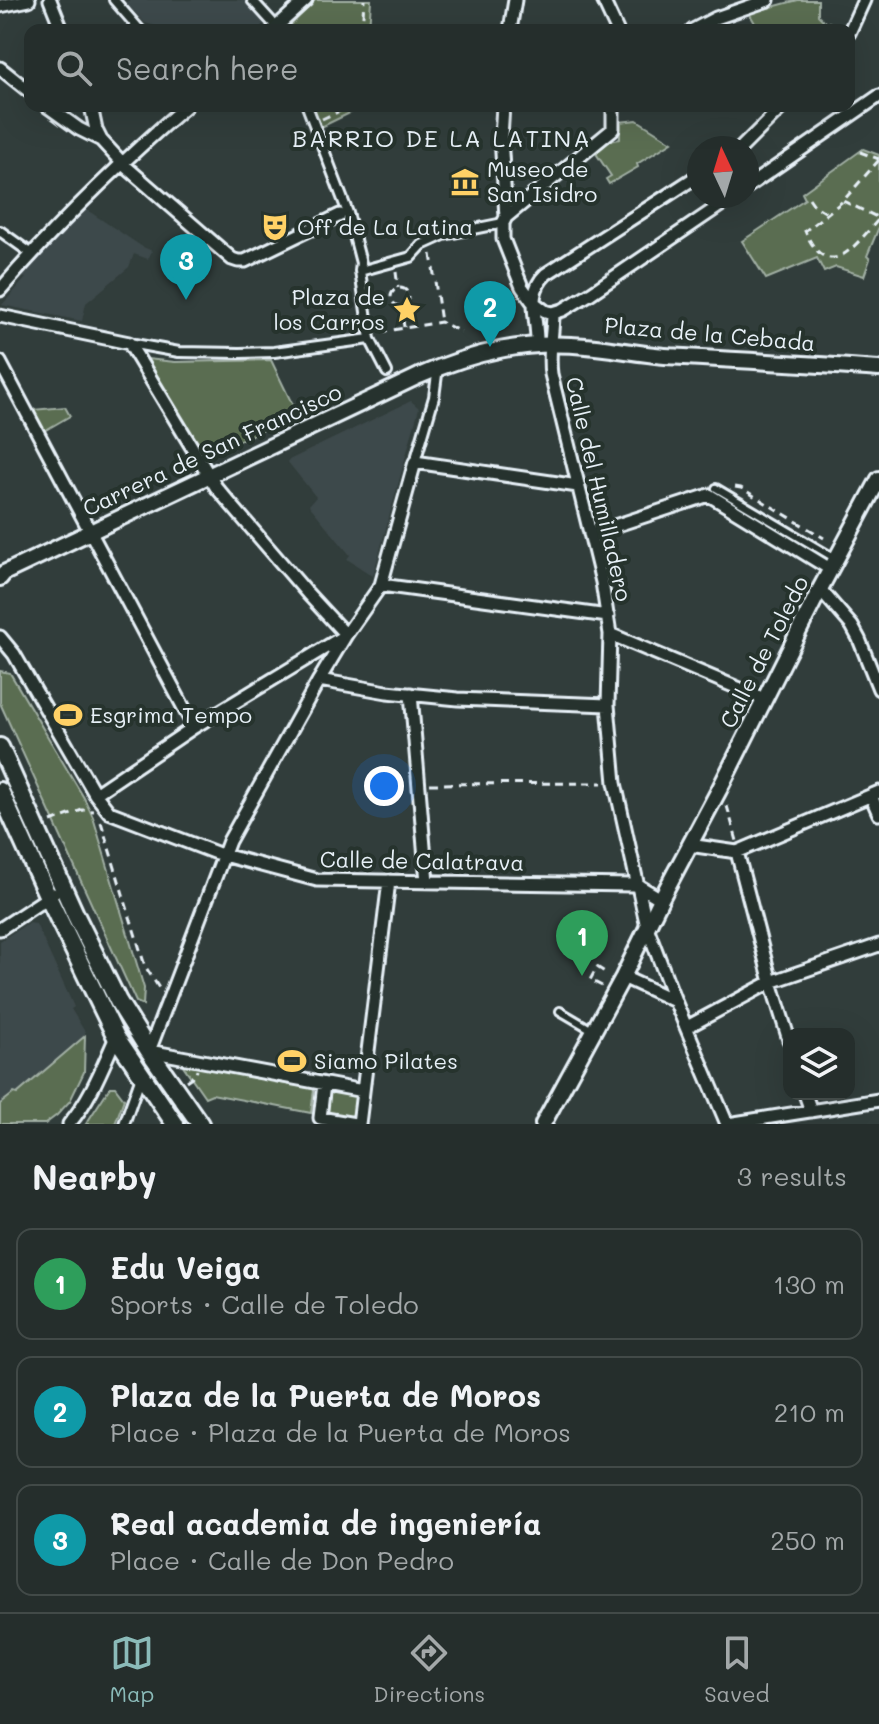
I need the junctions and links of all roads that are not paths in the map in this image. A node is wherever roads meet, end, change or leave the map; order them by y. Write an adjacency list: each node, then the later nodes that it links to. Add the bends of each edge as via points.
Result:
1 (29, 0): 10 (street)
2 (50, 0): 11 (street)
3 (114, 0): 12 (street)
4 (252, 0): 13 (street)
5 (306, 0): 14 (street)
6 (515, 0): 15 (street)
7 (603, 0): 16 (street)
8 (768, 0): 17 (street)
9 (864, 0): 18 (street)
10 (0, 6)
11 (60, 24)
12 (135, 24)
13 (271, 24)
14 (280, 24)
15 (511, 24)
16 (614, 24)
17 (704, 24)
18 (853, 24)
19 (0, 68): 20 (street)
20 (24, 87)
21 (879, 96): 32 (street)
22 (55, 112): 30 (street)
23 (92, 112): 30 (street)
24 (179, 112): 31 (street)
25 (309, 112): 35 (street)
26 (503, 112): 36 (street)
27 (613, 112): 36 (street, via 613,129)
28 (777, 112): 29 (street)
29 (753, 136)
30 (101, 140): 31 (street)
31 (122, 162): 35 (street, via 238,261); 38 (street)
32 (759, 179)
33 (687, 183): 41 (street, via 546,274)
34 (716, 208): 42 (street)
35 (344, 214): 39 (street)
36 (504, 220): 39 (street, via 444,235 411,257); 41 (street, via 503,239)
37 (0, 231): 38 (street)
38 (32, 254): 40 (street)
39 (361, 267): 44 (street)
40 (0, 290)
41 (532, 301): 42 (street); 46 (street)
42 (553, 313): 46 (street, via 553,335)
43 (0, 316): 45 (street)
44 (370, 339): 45 (street, via 240,353 179,352); 50 (street)
45 (129, 343): 52 (street)
46 (544, 344): 48 (street, Plaza de la Cebada, via 483,352); 49 (street, Plaza de la Cebada); 54 (street, Calle del Humilladero)
47 (0, 362): 57 (street)
48 (438, 367): 51 (street); 52 (street, Carrera de San Francisco)
49 (879, 369)
50 (387, 372)
51 (415, 462): 54 (street); 61 (street)
52 (208, 475): 57 (street, Carrera de San Francisco); 65 (street)
53 (879, 479): 56 (street, Calle de Toledo)
54 (578, 486): 58 (street, Calle del Humilladero)
55 (716, 488): 59 (lane)
56 (875, 494): 59 (street, Calle de Toledo)
57 (91, 532): 60 (street, Carrera de San Francisco); 73 (street)
58 (590, 534): 59 (street, via 709,495); 63 (street, Calle del Humilladero)
59 (833, 564): 62 (street, Calle de Toledo)
60 (1, 575)
61 (381, 585): 63 (street); 65 (street)
62 (820, 589): 69 (street, via 852,626); 71 (street, Calle de Toledo)
63 (608, 616): 64 (street, Calle del Humilladero)
64 (610, 634): 71 (street); 72 (street, Calle del Humilladero)
65 (346, 635): 68 (street); 73 (street)
66 (0, 637): 67 (street, Calle de Calatrava)
67 (4, 649): 76 (street, Calle de Calatrava, via 14,654)
68 (319, 680): 70 (street); 81 (street)
69 (879, 689)
70 (411, 694): 72 (street); 83 (street)
71 (764, 699): 79 (street, Calle de Toledo)
72 (608, 705): 84 (street, Calle del Humilladero, via 615,783)
73 (194, 727): 76 (street)
74 (0, 747): 85 (main road)
75 (0, 791): 86 (main road)
76 (95, 794): 81 (street, Calle de Calatrava, via 109,812)
77 (875, 794): 78 (street); 80 (street)
78 (879, 814)
79 (689, 845): 80 (street); 87 (street, Calle de Toledo)
80 (738, 848): 92 (street)
81 (224, 855): 82 (street, Calle de Calatrava, via 317,880); 99 (street)
82 (389, 881): 83 (street, Calle de Calatrava); 102 (street)
83 (427, 882): 84 (street, Calle de Calatrava)
84 (639, 886): 87 (street, Calle de Calatrava); 88 (street, Calle del Humilladero)
85 (64, 887): 86 (street); 99 (main road, via 118,1001)
86 (48, 897): 89 (street); 98 (main road)
87 (661, 899): 88 (street, Calle de Toledo)
88 (647, 927): 91 (street, Calle de Toledo); 93 (street, Calle del Humilladero)
89 (0, 929)
90 (879, 945): 92 (street)
91 (616, 976): 93 (street); 97 (street, Calle de Toledo)
92 (771, 982): 95 (street); 96 (street)
93 (675, 1001): 95 (street, Calle del Humilladero)
94 (560, 1011): 97 (lane)
95 (687, 1027): 113 (street, Calle del Humilladero)
96 (785, 1028)
97 (594, 1031): 112 (street, Calle de Toledo)
98 (116, 1037): 100 (main road); 107 (street, via 92,1092)
99 (149, 1051): 101 (street); 110 (main road)
100 (142, 1075): 108 (street); 109 (main road)
101 (324, 1084): 102 (street); 106 (street)
102 (363, 1091): 111 (street)
103 (807, 1100): 105 (street)
104 (879, 1100): 105 (street)
105 (811, 1111): 113 (street)
106 (319, 1121): 111 (street)
107 (69, 1124)
108 (124, 1124)
109 (175, 1124)
110 (200, 1124)
111 (357, 1124)
112 (543, 1124)
113 (727, 1124)

